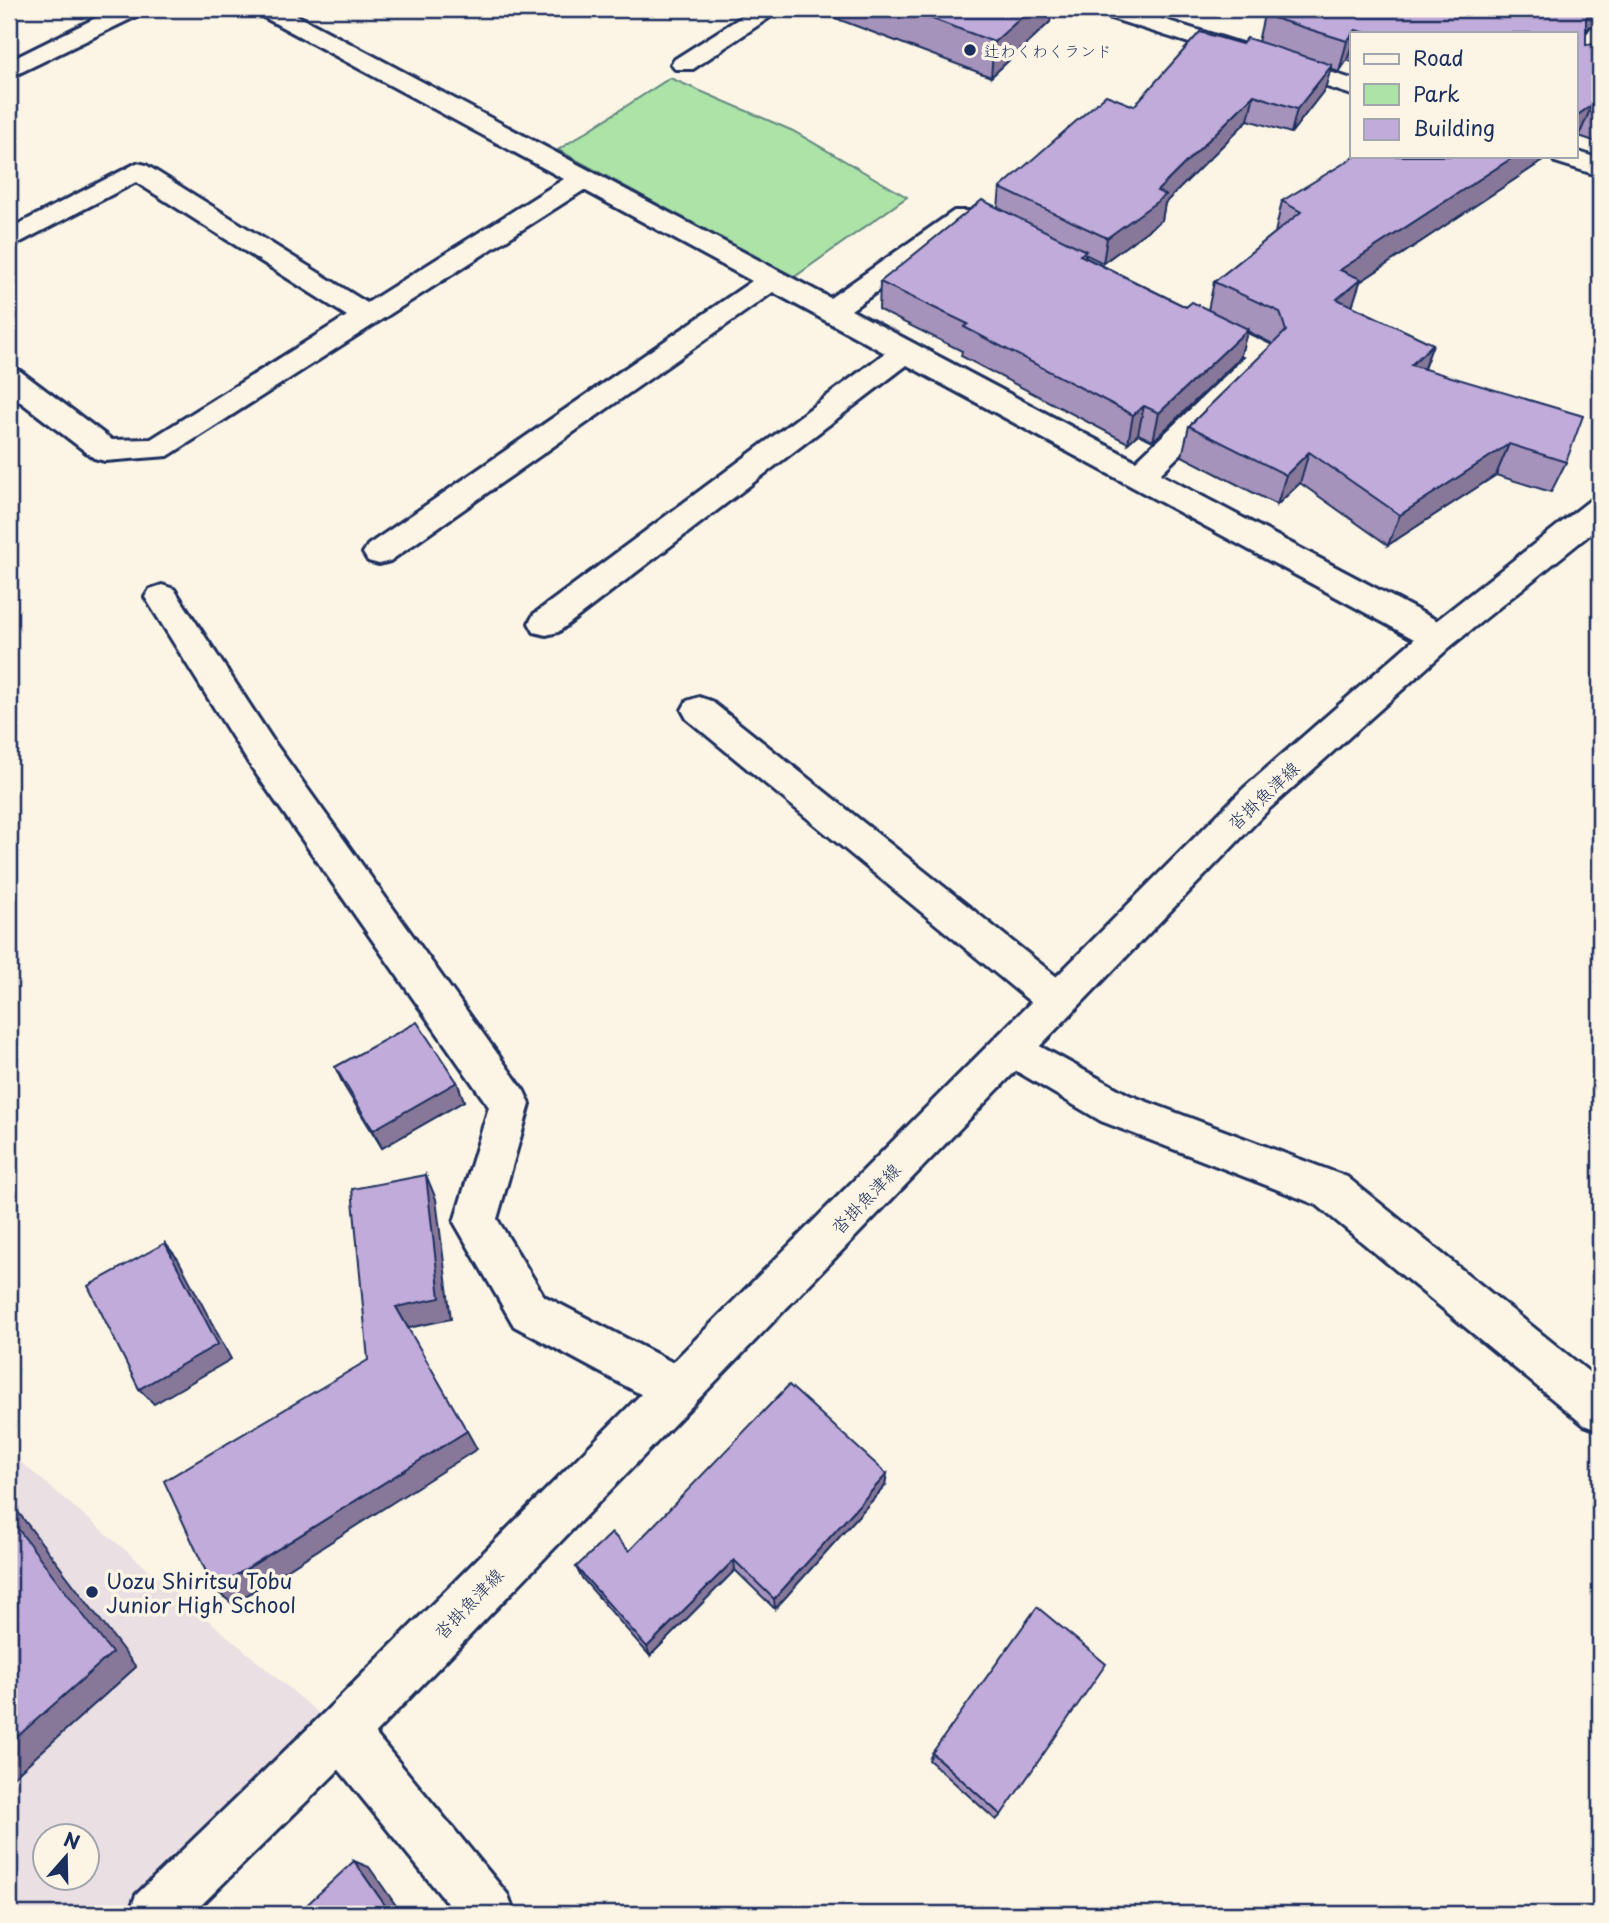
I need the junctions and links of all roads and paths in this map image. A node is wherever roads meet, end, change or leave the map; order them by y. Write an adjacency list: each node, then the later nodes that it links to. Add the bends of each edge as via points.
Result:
1 (132, 9): 8 (street)
2 (267, 9): 12 (street)
3 (770, 9): 6 (street)
4 (1107, 9): 9 (street)
5 (1600, 33): 7 (street)
6 (684, 64)
7 (1578, 64)
8 (9, 71)
9 (1350, 87)
10 (1571, 158): 11 (street)
11 (1600, 167)
12 (582, 180): 15 (street); 18 (street)
13 (1008, 229): 17 (street, via 983,217 964,217)
14 (9, 240): 18 (street, via 137,171)
15 (771, 281): 17 (street); 23 (street)
16 (1172, 309): 21 (street, via 1259,352 1260,360)
17 (829, 312): 19 (street)
18 (368, 316): 20 (street, via 157,449 104,451)
19 (905, 352): 21 (street); 25 (street)
20 (9, 378)
21 (1138, 477): 26 (street)
22 (1600, 509): 26 (street, 沓掛魚津線)
23 (379, 553)
24 (162, 597): 30 (street, via 261,752 510,1104 475,1222 529,1311)
25 (546, 623)
26 (1439, 637): 28 (street, 沓掛魚津線, via 1257,798)
27 (699, 710): 28 (street)
28 (1058, 1001): 29 (street, 沓掛魚津線)
29 (1012, 1048): 30 (street, 沓掛魚津線); 31 (street, via 1115,1108 1332,1191)
30 (677, 1389): 32 (street, 沓掛魚津線)
31 (1600, 1409)
32 (341, 1732): 33 (street, 沓掛魚津線); 34 (street)
33 (155, 1914)
34 (489, 1914)

